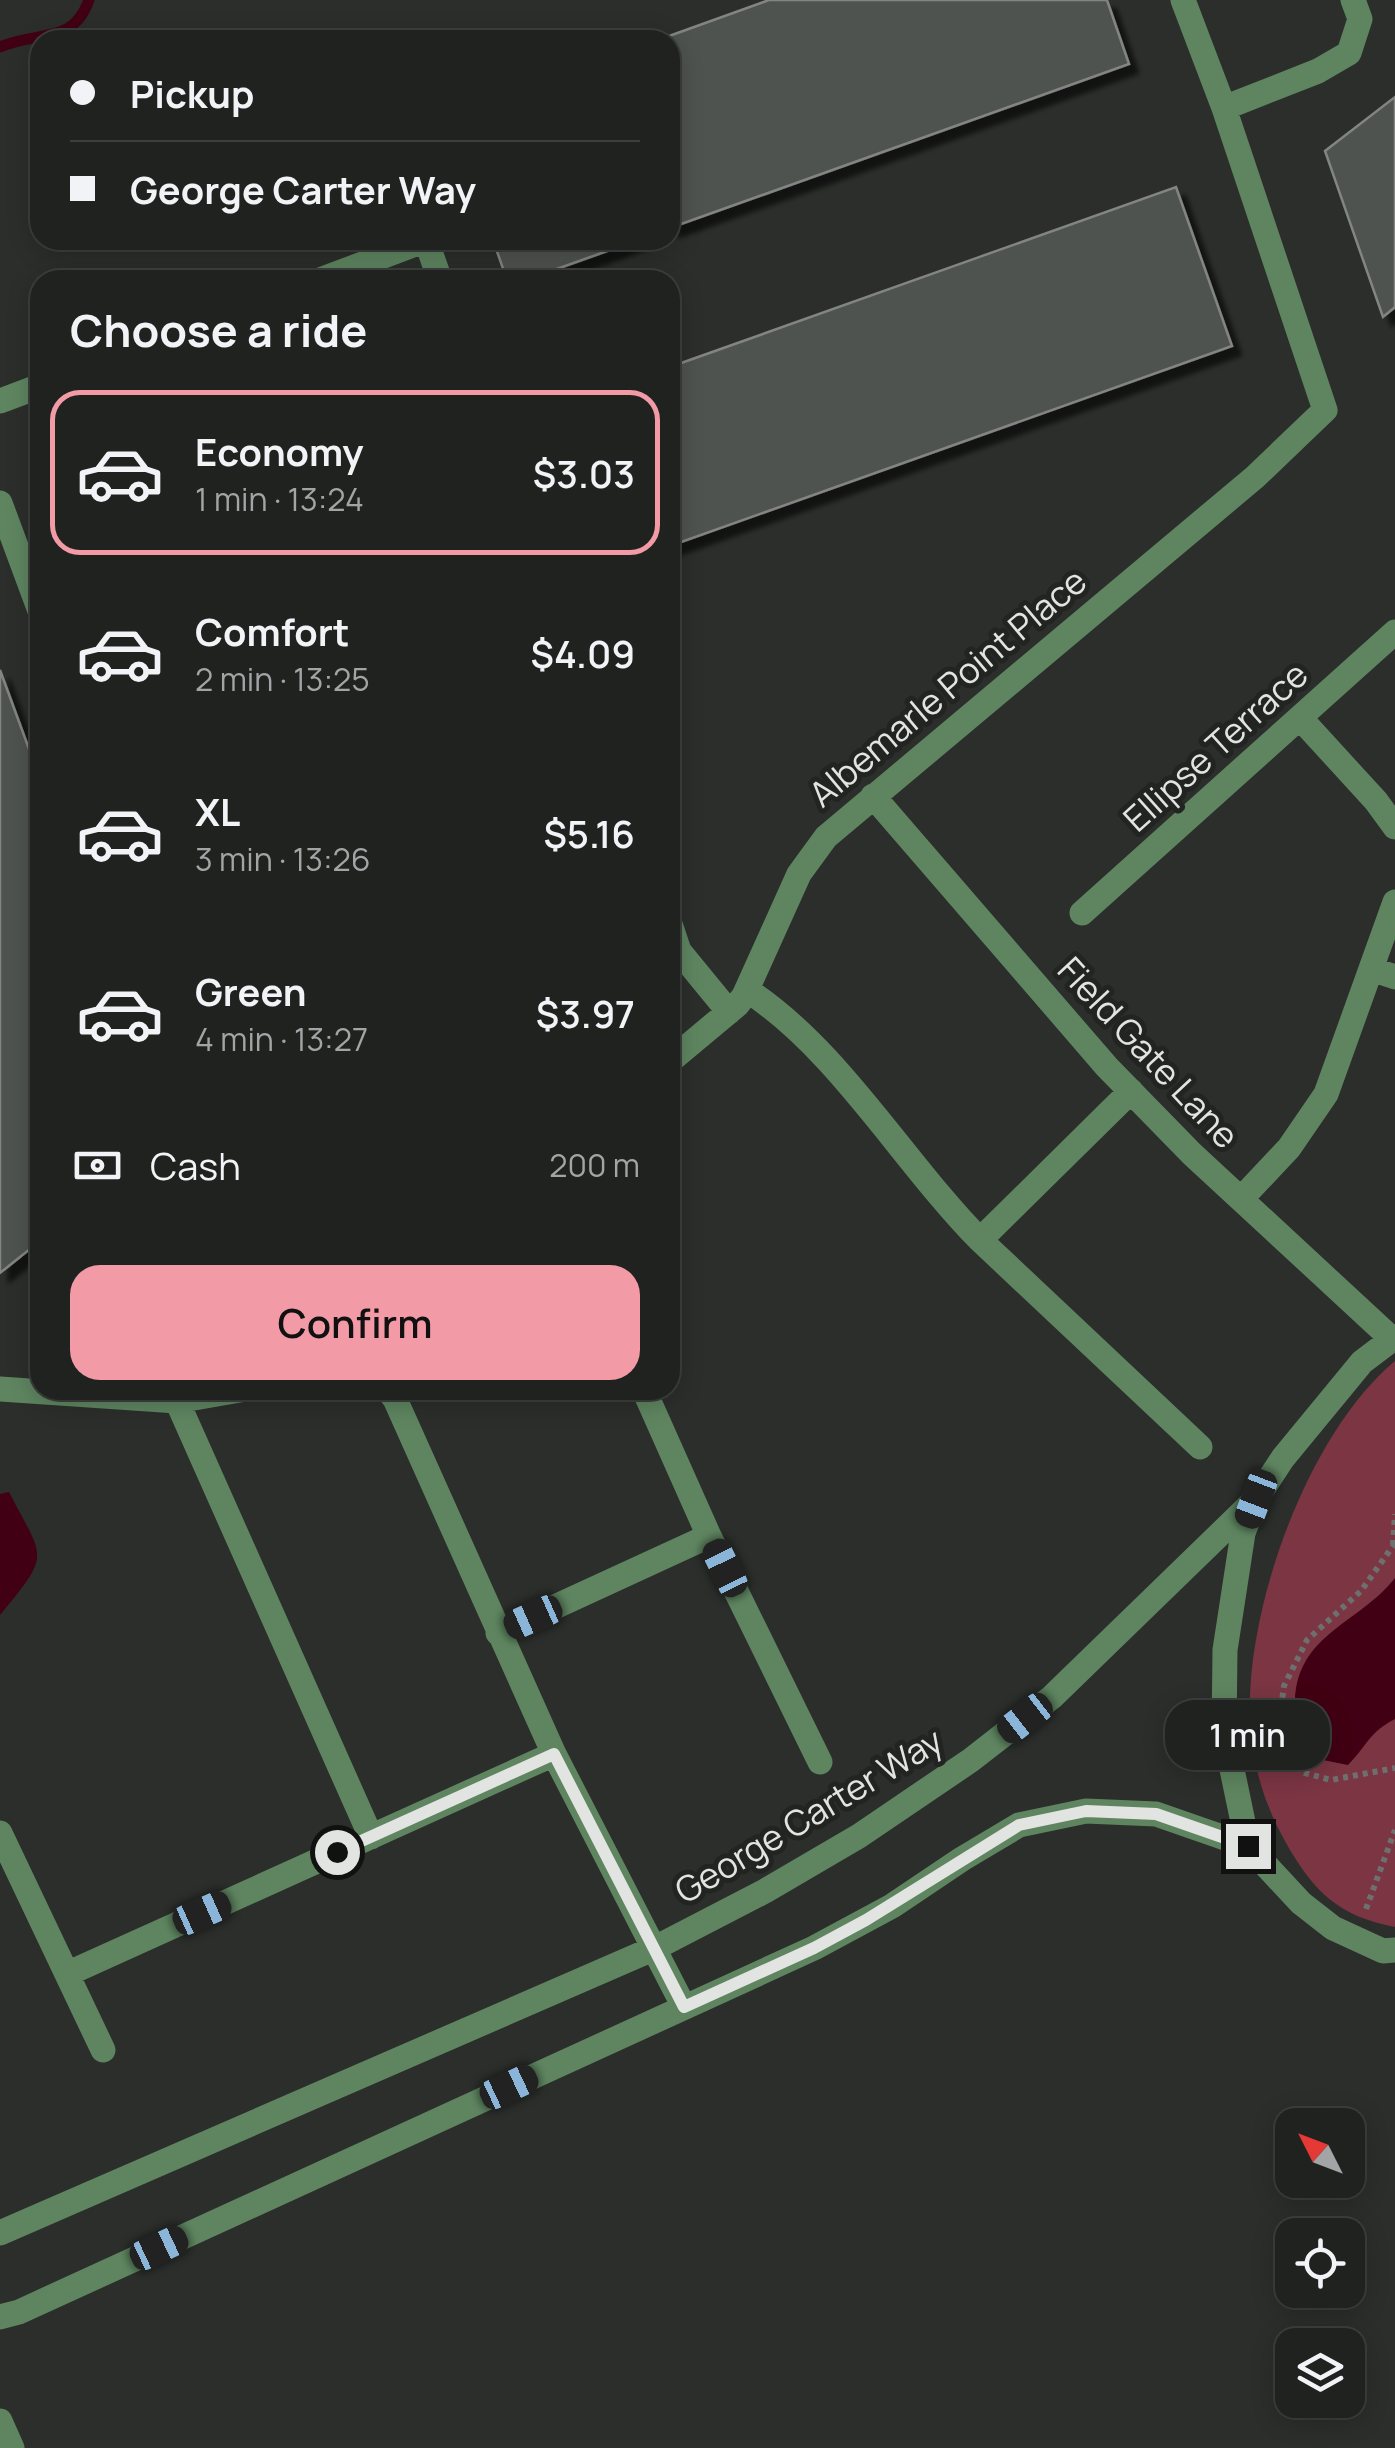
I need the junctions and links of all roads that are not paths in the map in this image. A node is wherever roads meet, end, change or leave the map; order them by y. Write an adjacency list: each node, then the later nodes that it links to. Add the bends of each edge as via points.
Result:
1 (1183, 0): 3 (street)
2 (1353, 0): 3 (street, via 1360,19 1349,52)
3 (1224, 108): 12 (street, Albemarle Point Place, via 1326,410 1255,477)
4 (400, 250): 5 (street)
5 (346, 270)
6 (30, 390): 7 (street)
7 (0, 401)
8 (0, 503): 9 (street)
9 (30, 584)
10 (1395, 632): 11 (street, Ellipse Terrace)
11 (1301, 718): 13 (street); 15 (street, Ellipse Terrace)
12 (872, 796): 18 (street, Albemarle Point Place, via 806,862); 21 (street, Field Gate Lane)
13 (1395, 827)
14 (1395, 902): 17 (street)
15 (1082, 914)
16 (680, 951): 19 (street)
17 (1383, 973): 22 (street, via 1326,1094 1289,1148)
18 (748, 990): 19 (street, Albemarle Point Place); 23 (street, via 809,1039)
19 (729, 1012): 20 (street, Albemarle Point Place)
20 (680, 1052)
21 (1131, 1091): 22 (street, Field Gate Lane); 23 (street)
22 (1241, 1199): 24 (street, Field Gate Lane)
23 (980, 1240): 32 (street)
24 (1394, 1338): 33 (street, George Carter Way, via 1362,1362)
25 (0, 1389): 26 (street)
26 (30, 1391)
27 (149, 1400): 31 (street)
28 (187, 1400): 31 (street)
29 (393, 1400): 35 (street)
30 (648, 1400): 34 (street)
31 (176, 1402): 39 (street)
32 (1200, 1447)
33 (1256, 1499): 40 (street, George Carter Way, via 1243,1532 1224,1650 1224,1731); 41 (street, George Carter Way, via 1052,1697 971,1760 843,1845)
34 (709, 1536): 35 (street); 37 (street)
35 (498, 1633): 36 (street)
36 (554, 1754): 39 (street); 41 (street)
37 (820, 1762)
38 (0, 1833): 43 (street)
39 (371, 1837): 43 (street)
40 (1248, 1846): 42 (street, via 1333,1928); 44 (street, via 1156,1814 1086,1811 1019,1825 814,1948)
41 (655, 1948): 44 (street); 46 (street, George Carter Way)
42 (1395, 1950)
43 (67, 1974): 45 (street)
44 (684, 2007): 47 (street)
45 (103, 2050)
46 (0, 2233)
47 (0, 2317)
48 (0, 2421): 49 (street)
49 (12, 2448)

